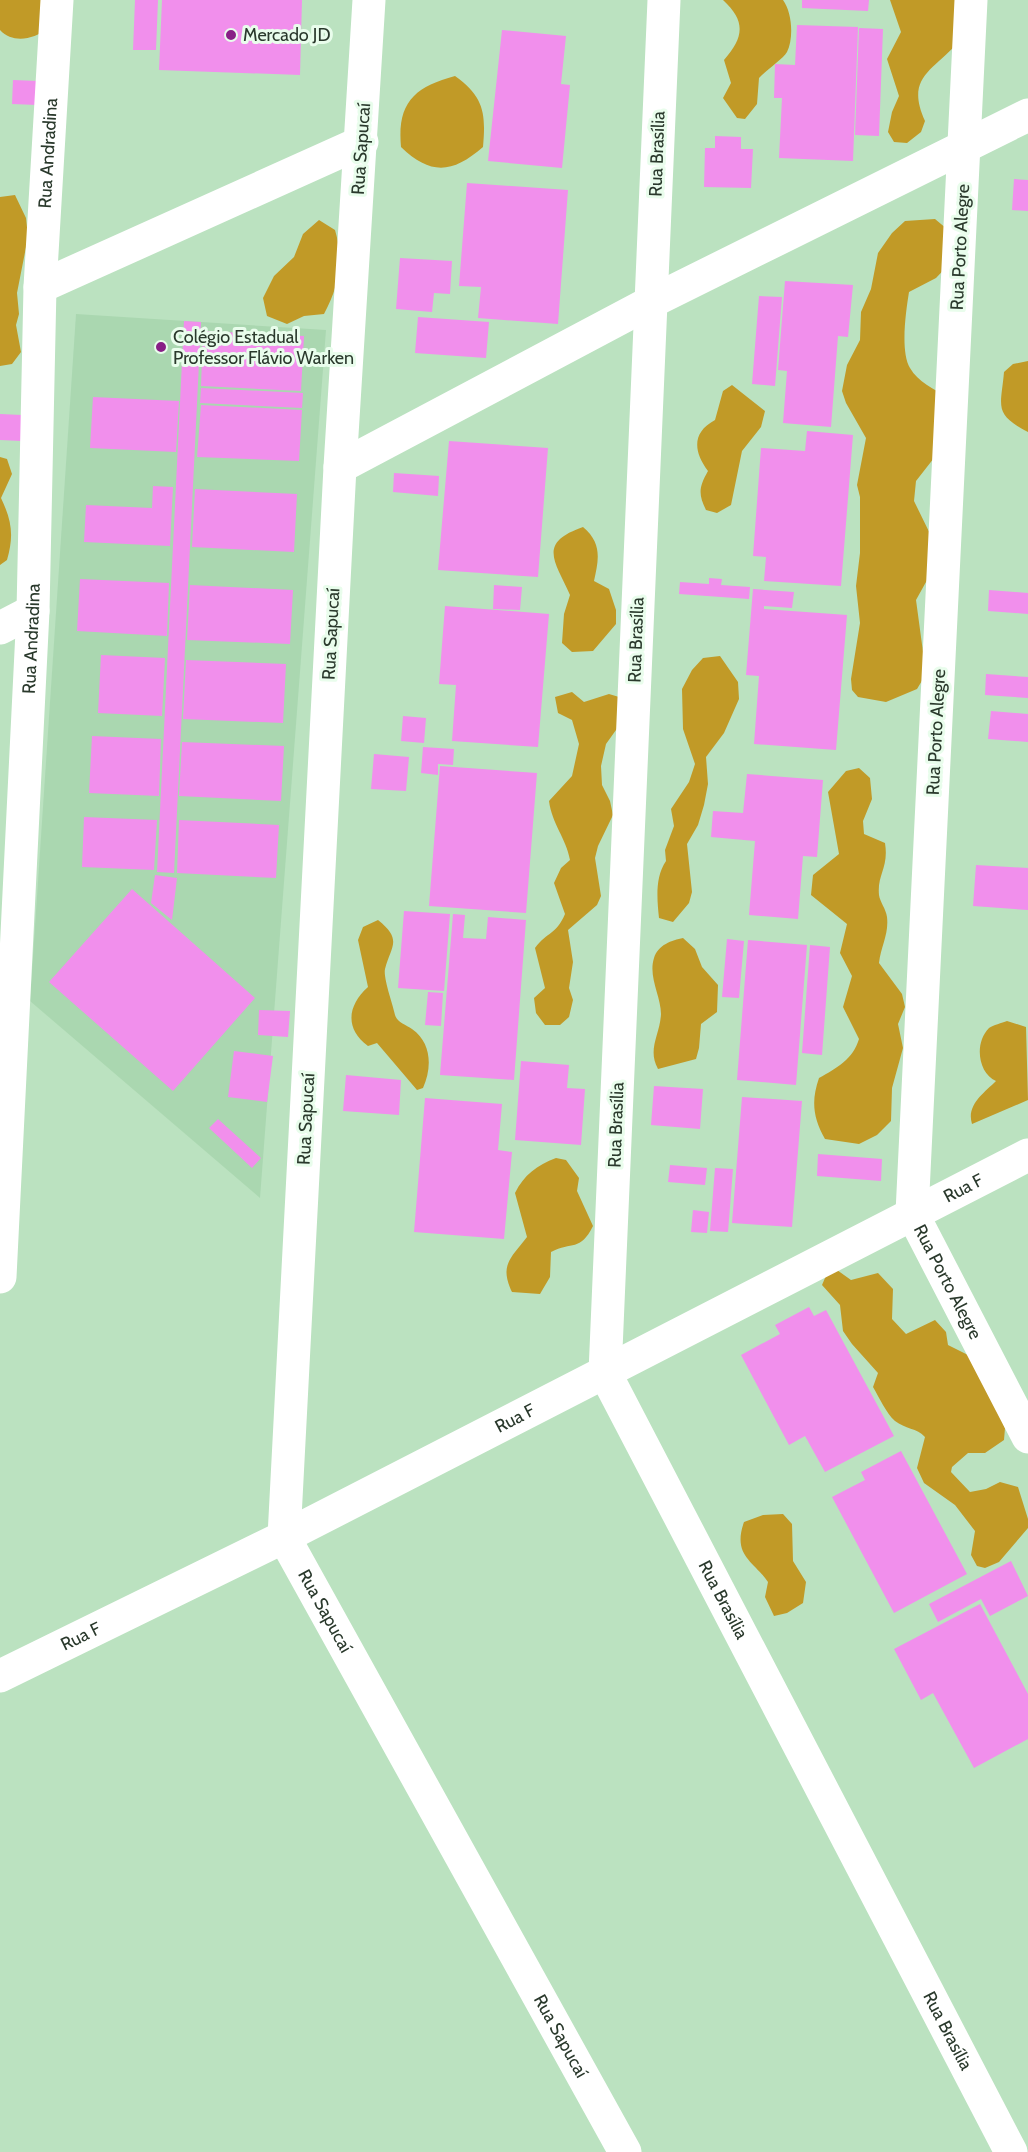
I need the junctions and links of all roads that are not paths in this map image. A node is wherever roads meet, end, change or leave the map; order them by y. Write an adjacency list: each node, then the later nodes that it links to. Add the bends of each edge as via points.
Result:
1 (57, 0): 8 (street, Rua Andradina)
2 (369, 0): 6 (street, Rua Sapucaí)
3 (664, 0): 9 (street, Rua Brasília)
4 (971, 0): 7 (street, Rua Porto Alegre)
5 (1028, 115): 7 (street)
6 (362, 142): 8 (street); 10 (street, Rua Sapucaí)
7 (965, 147): 9 (street); 14 (street, Rua Porto Alegre)
8 (40, 287): 11 (street, Rua Andradina)
9 (651, 302): 10 (street); 16 (street, Rua Brasília)
10 (340, 467): 18 (street, Rua Sapucaí)
11 (33, 611): 12 (street); 15 (street, Rua Andradina)
12 (0, 628)
13 (1028, 1155): 14 (street, Rua F)
14 (912, 1213): 16 (street, Rua F); 17 (street, Rua Porto Alegre)
15 (0, 1277)
16 (605, 1373): 18 (street, Rua F); 20 (street, Rua Brasília)
17 (1028, 1437)
18 (284, 1538): 19 (street, Rua F); 21 (street, Rua Sapucaí)
19 (0, 1677)
20 (1010, 2146)
21 (625, 2152)

